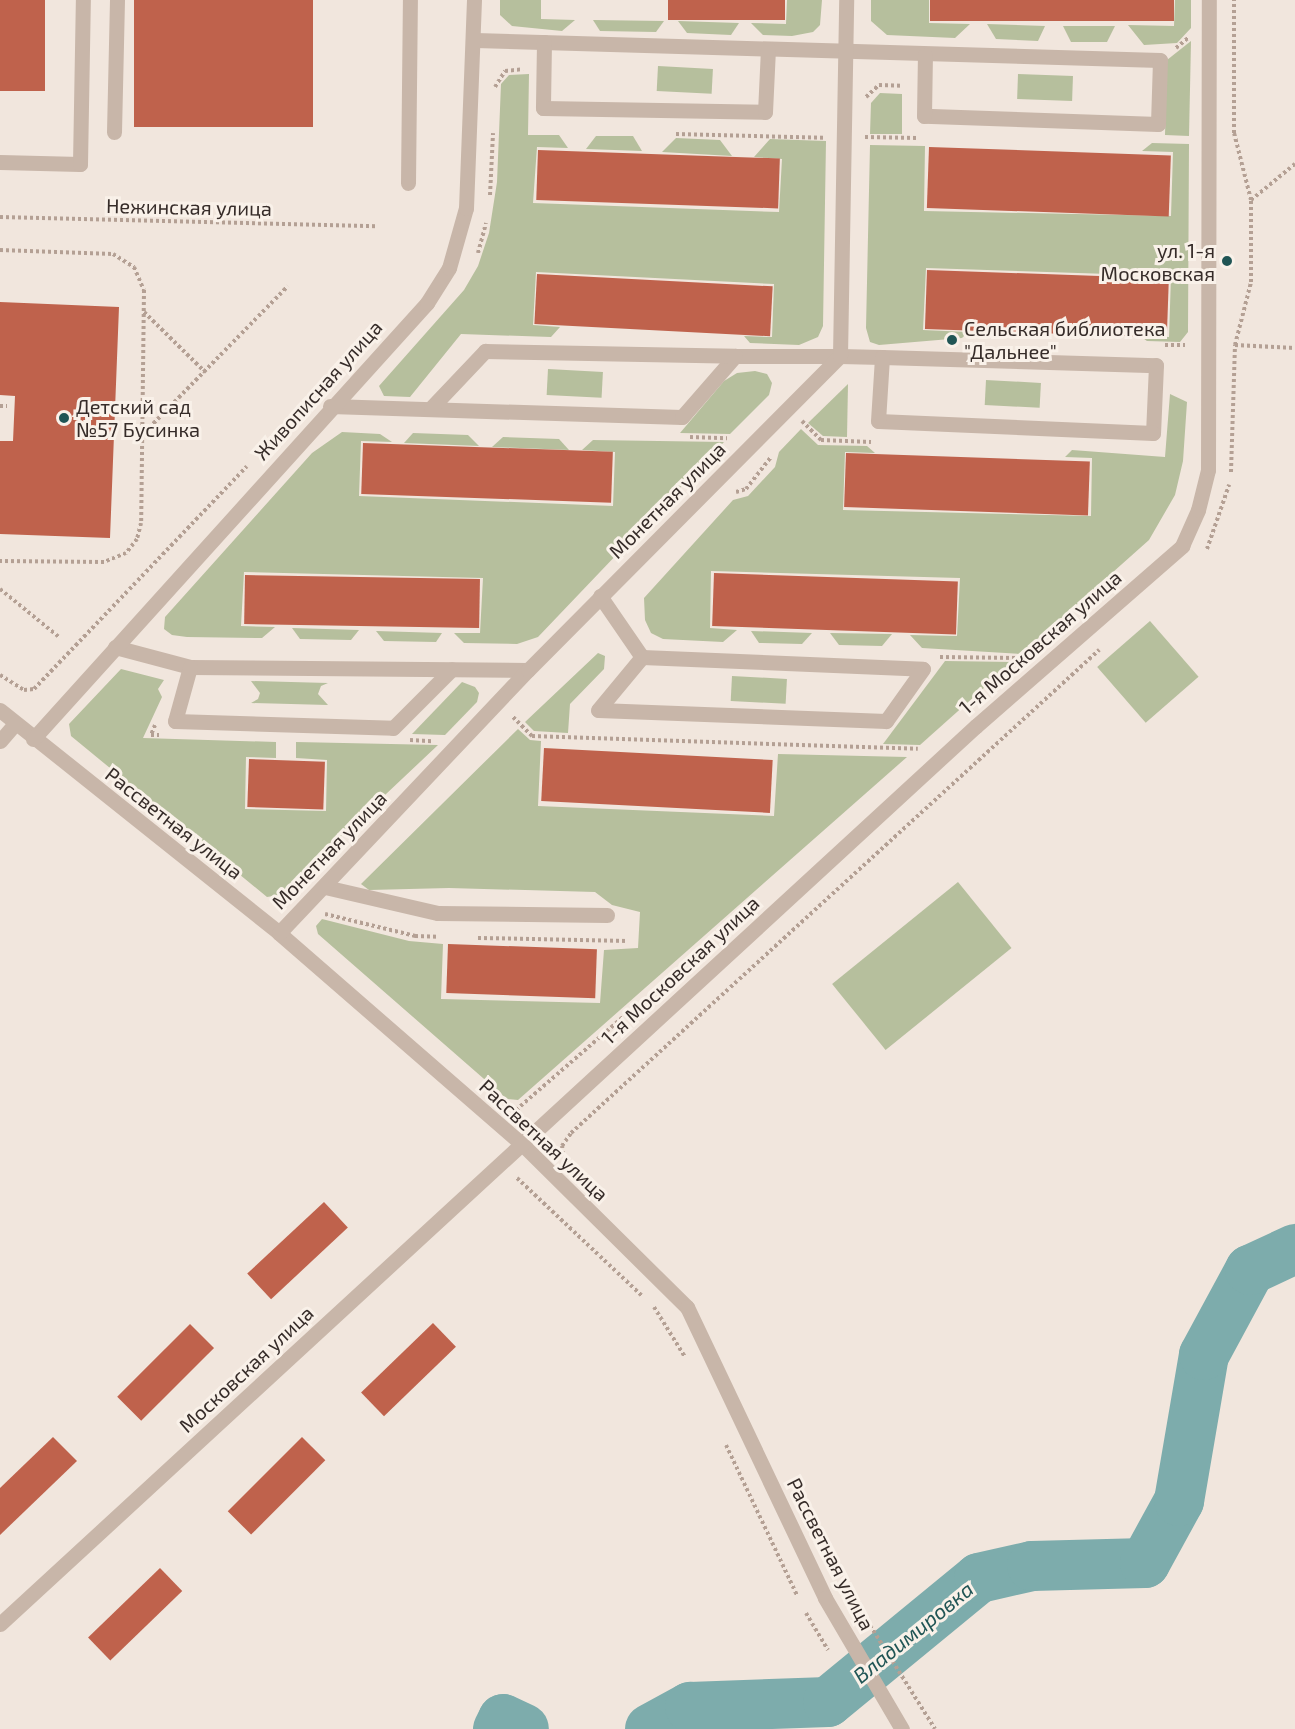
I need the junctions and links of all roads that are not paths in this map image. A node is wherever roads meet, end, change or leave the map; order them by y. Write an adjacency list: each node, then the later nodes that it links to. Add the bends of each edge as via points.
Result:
1 (83, 0): 13 (street, via 80,164)
2 (117, 0): 12 (street)
3 (410, 0): 14 (street)
4 (474, 0): 7 (street, Живописная улица)
5 (846, 0): 10 (street)
6 (1209, 0): 33 (street, 1-я Московская улица, via 1208,470 1198,510 1182,546 976,726)
7 (475, 40): 8 (street); 18 (street, Живописная улица, via 466,208 449,268 427,303)
8 (544, 42): 9 (street); 9 (street, via 543,108 765,112)
9 (768, 49): 10 (street)
10 (847, 51): 11 (street, via 1160,60 1158,124 924,116); 16 (street)
11 (925, 55)
12 (114, 132)
13 (0, 162)
14 (408, 183)
15 (735, 356): 16 (street); 19 (street, via 485,351); 19 (street, via 682,417)
16 (840, 356): 17 (street); 20 (street, Монетная улица)
17 (882, 357): 17 (street, via 1156,365 1154,433 878,420)
18 (330, 406): 19 (street); 21 (street, Живописная улица)
19 (431, 408)
20 (600, 596): 22 (street); 25 (street, Монетная улица)
21 (115, 647): 23 (street); 28 (street, Живописная улица)
22 (642, 657): 22 (street, via 678,659 923,669 886,721 598,710)
23 (190, 667): 24 (street); 24 (street, via 175,721 393,728)
24 (452, 669): 25 (street)
25 (528, 670): 30 (street, Монетная улица)
26 (0, 710): 27 (street, Рассветная улица)
27 (15, 724): 28 (street, Рассветная улица); 29 (street)
28 (33, 739): 32 (street, Рассветная улица)
29 (0, 741)
30 (325, 887): 31 (street, via 438,913); 32 (street, Монетная улица)
31 (607, 915)
32 (279, 933): 33 (street, Рассветная улица)
33 (522, 1144): 34 (street, Московская улица); 35 (street, Рассветная улица, via 687,1306 825,1598)
34 (0, 1624)
35 (902, 1729)

